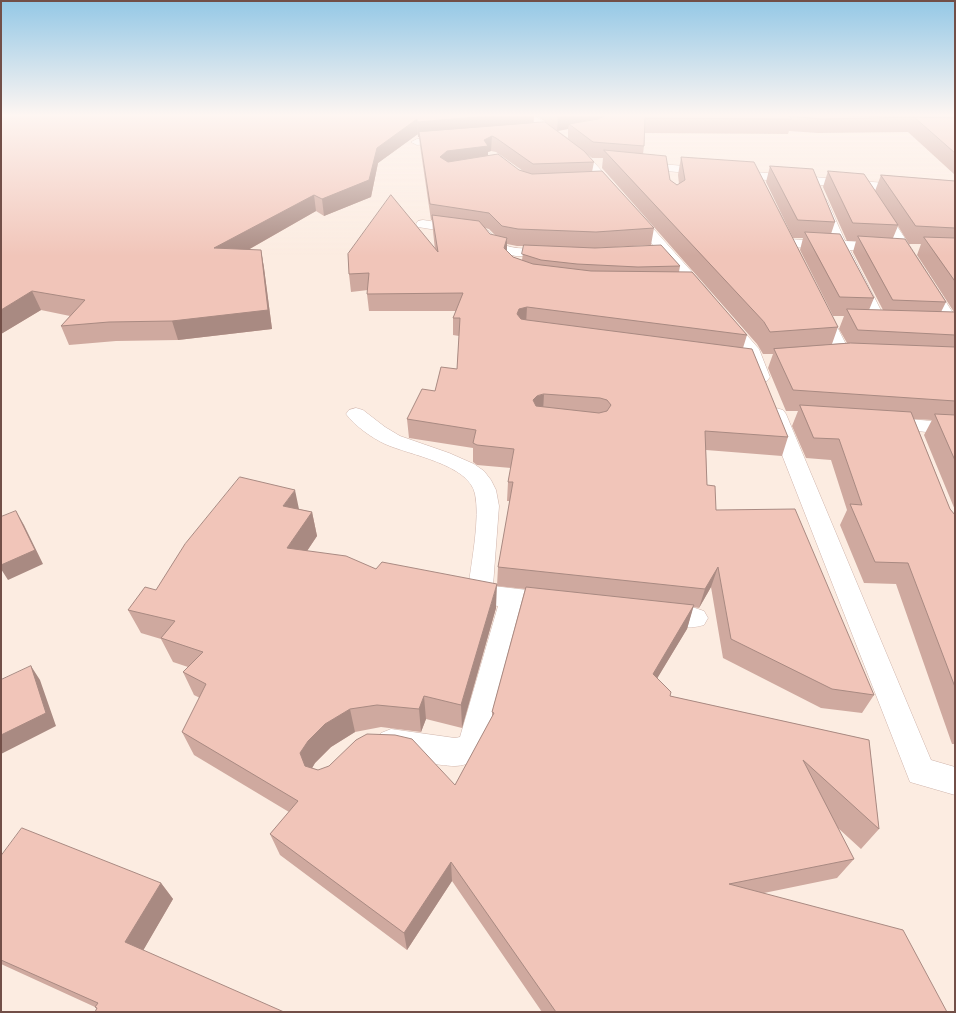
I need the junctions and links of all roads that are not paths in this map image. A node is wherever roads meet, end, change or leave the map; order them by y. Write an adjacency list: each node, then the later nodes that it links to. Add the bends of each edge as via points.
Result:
1 (585, 161): 14 (street, via 597,172 657,251)
2 (625, 165): 3 (street)
3 (669, 168): 4 (street, via 757,182); 5 (street)
4 (813, 180): 6 (street); 10 (street)
5 (672, 184)
6 (863, 185): 7 (street); 11 (street)
7 (955, 193)
8 (423, 224): 13 (street, via 484,233 496,247 515,258)
9 (787, 243): 10 (street)
10 (840, 245): 11 (street); 18 (street)
11 (903, 248): 12 (street); 20 (street)
12 (918, 249)
13 (561, 254)
14 (693, 283): 15 (street); 23 (street, via 750,349)
15 (672, 284)
16 (813, 296): 21 (street, via 834,322 850,356)
17 (862, 322): 18 (street)
18 (879, 322): 19 (street)
19 (898, 323)
20 (950, 326)
21 (811, 358)
22 (356, 414): 30 (street, via 380,433 402,444 454,462 471,472 482,484 488,506)
23 (777, 417): 24 (street); 36 (street, via 921,772)
24 (800, 418)
25 (870, 422): 26 (street)
26 (909, 425): 27 (street); 28 (street)
27 (955, 428)
28 (917, 446)
29 (448, 588): 30 (street)
30 (480, 595): 31 (street)
31 (513, 598): 32 (street); 35 (street, via 477,732 467,750 455,752 383,741)
32 (576, 605)
33 (640, 612): 34 (street)
34 (695, 618)
35 (369, 742)
36 (955, 781)

